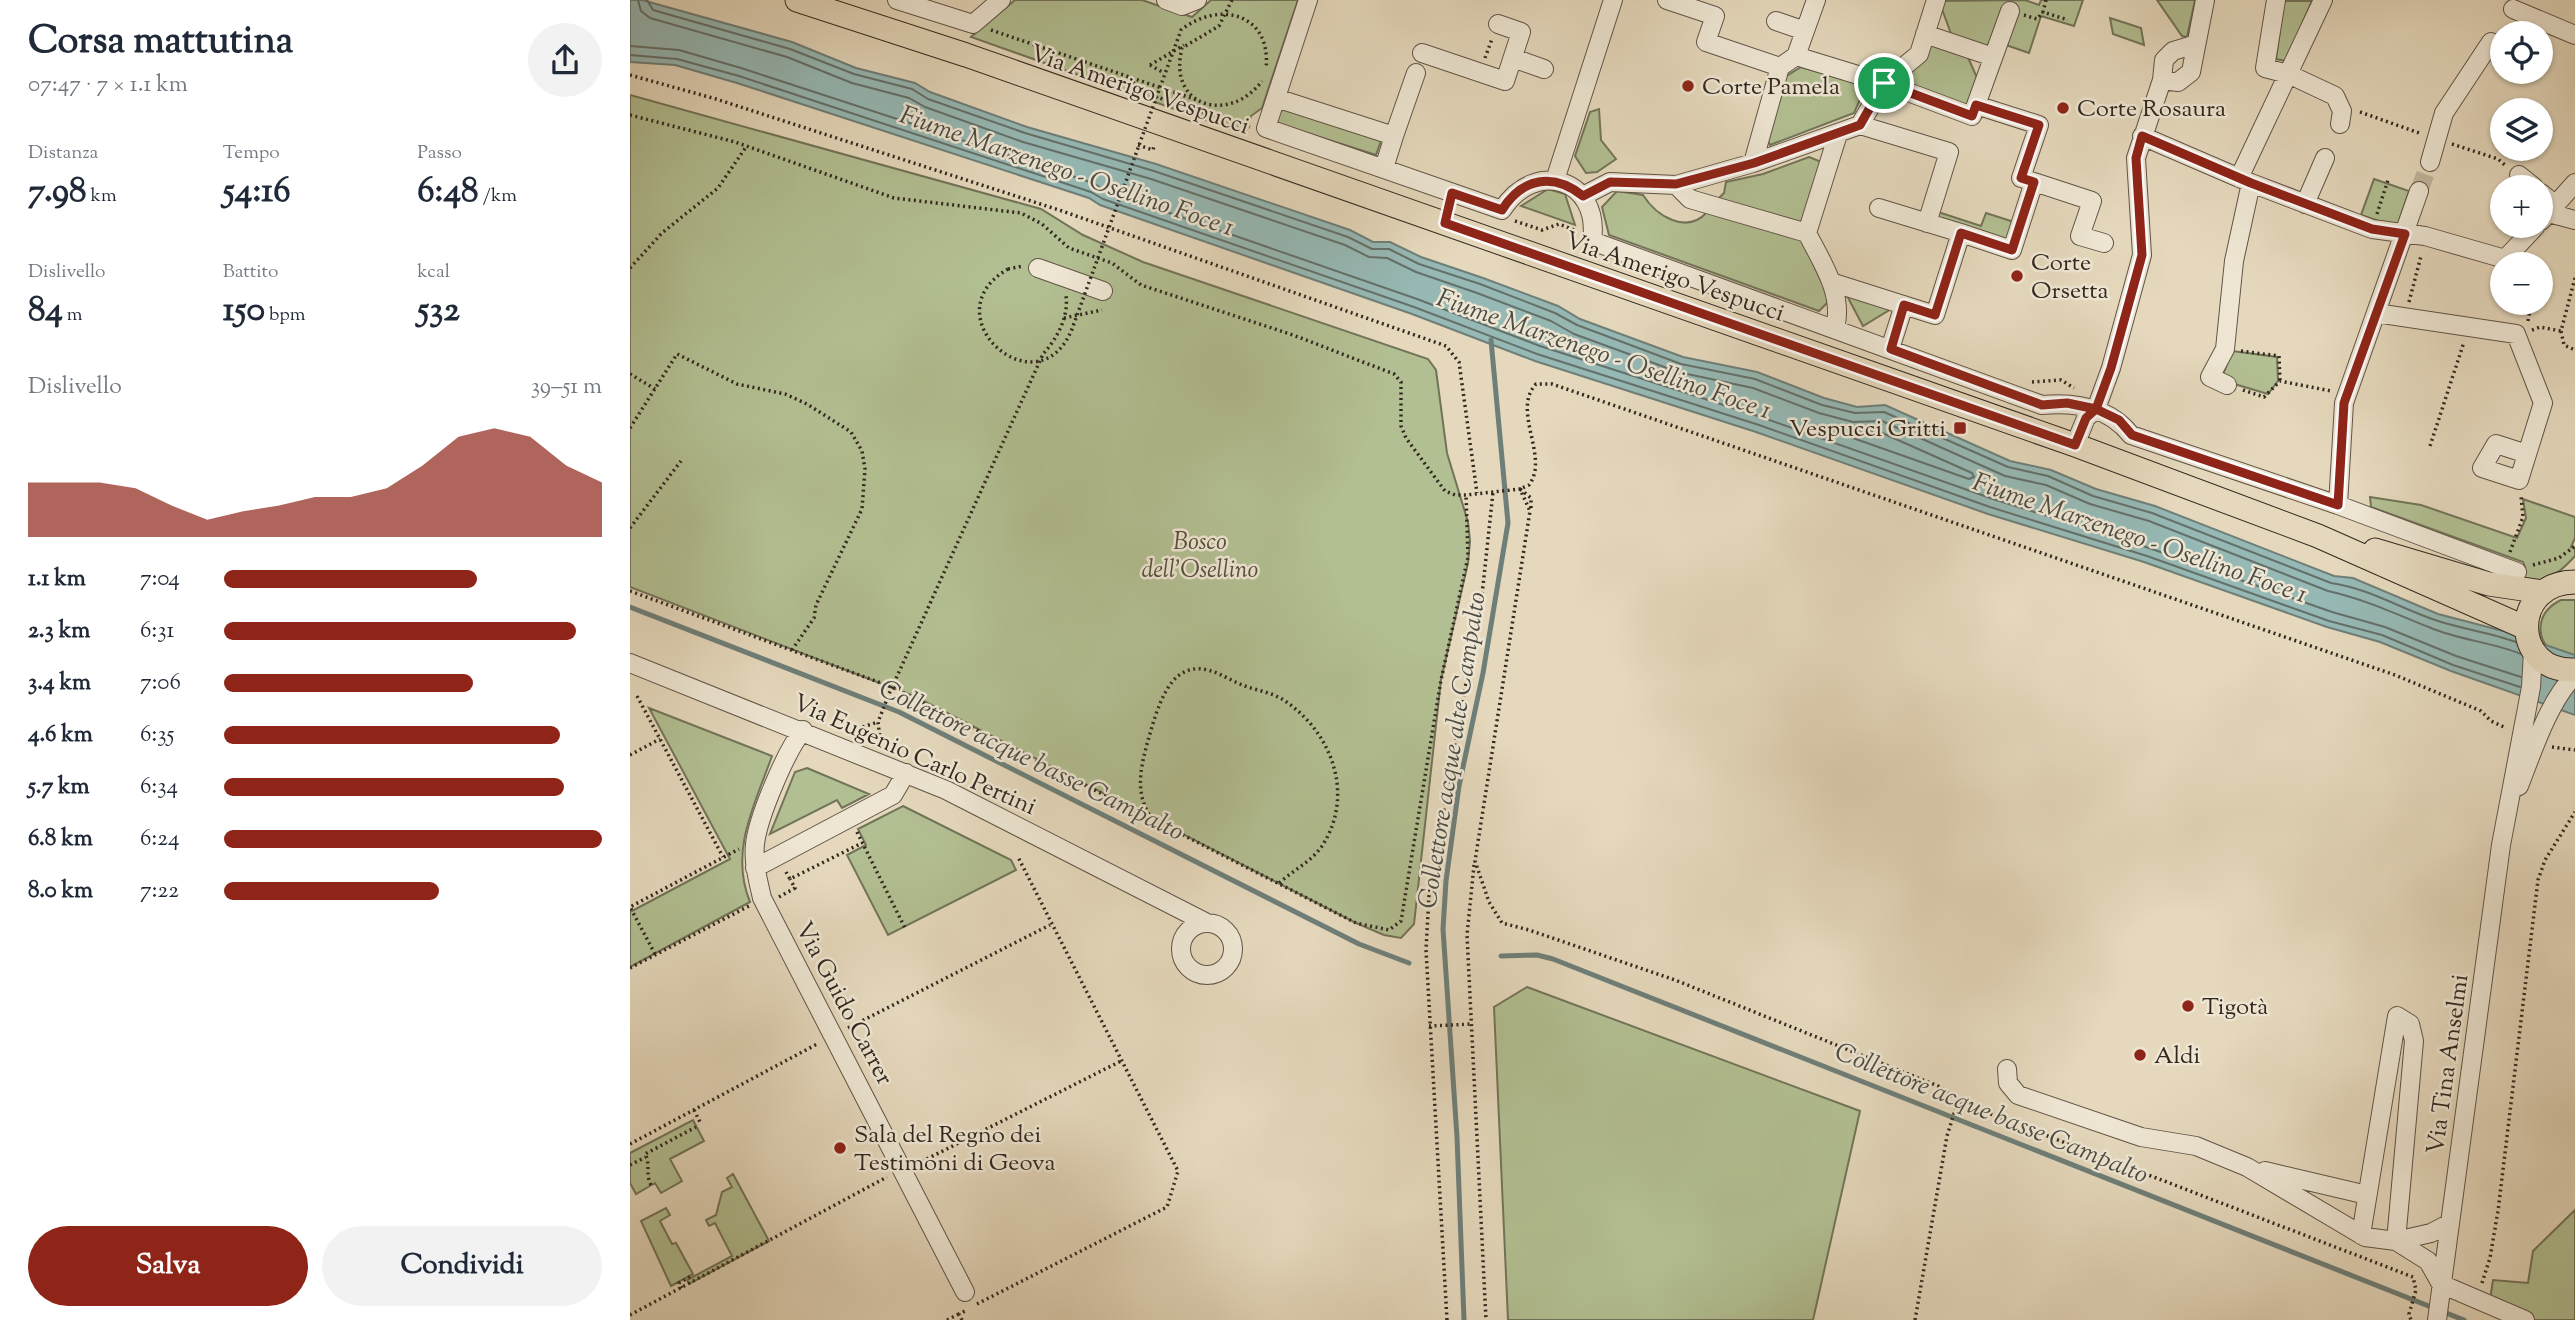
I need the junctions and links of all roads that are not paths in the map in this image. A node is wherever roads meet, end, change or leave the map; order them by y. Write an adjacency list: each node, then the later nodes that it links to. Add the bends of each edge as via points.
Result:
1 (797, 0): 58 (main road, Via Amerigo Vespucci)
2 (897, 0): 3 (street, via 973,24)
3 (1001, 0)
4 (1166, 0): 5 (street, via 1182,6)
5 (1197, 0)
6 (1308, 0): 34 (street)
7 (1613, 0): 45 (street)
8 (1667, 0): 14 (street)
9 (1816, 0): 19 (street)
10 (1936, 0): 20 (street)
11 (2205, 0): 22 (street)
12 (2276, 0): 31 (street, via 2265,68)
13 (2323, 0): 31 (street)
14 (1709, 9): 28 (street, via 1706,42)
15 (2513, 9): 21 (street)
16 (2010, 11): 26 (street)
17 (1776, 21): 19 (street)
18 (1498, 24): 27 (street, via 1521,32)
19 (1805, 31): 25 (street)
20 (1925, 34): 26 (street); 33 (street, via 1919,54)
21 (2575, 34)
22 (2196, 44): 32 (street, via 2173,51 2164,60); 32 (street, via 2191,72 2178,82)
23 (2490, 44): 42 (street, via 2444,113)
24 (1422, 53): 27 (street, via 1504,84)
25 (1796, 57): 28 (street); 33 (street)
26 (1993, 57): 35 (street)
27 (1513, 58): 29 (street)
28 (1780, 66): 43 (street)
29 (1544, 69)
30 (1416, 73): 39 (street)
31 (2288, 74): 36 (street, via 2335,96 2342,111); 46 (street)
32 (2162, 80): 40 (street)
33 (1884, 83): 35 (street, via 1972,116); 37 (street)
34 (1276, 98): 39 (street); 44 (street, via 1266,128)
35 (1976, 105): 47 (street, via 2039,125 2021,178)
36 (2340, 124)
37 (1860, 125): 38 (street); 59 (street, via 1950,152)
38 (1838, 134): 43 (street); 60 (street)
39 (1394, 136): 44 (street)
40 (2142, 136): 46 (street); 73 (street, via 2136,158 2142,255)
41 (2325, 158): 53 (street)
42 (2430, 162)
43 (1754, 163): 49 (street)
44 (1384, 168): 51 (street)
45 (1555, 180): 51 (street, via 1524,186 1502,210); 52 (street)
46 (2245, 181): 53 (street); 72 (street, via 2225,349 2210,377)
47 (2034, 182): 61 (street, via 2012,250); 64 (street, via 2092,201 2080,236)
48 (2575, 183): 55 (street)
49 (1676, 184): 52 (street, via 1610,182); 60 (street, via 1690,199)
50 (2419, 191): 62 (street)
51 (1452, 193): 58 (street)
52 (1583, 196): 70 (street, via 1591,210 1592,239)
53 (2305, 204): 62 (street, via 2372,229)
54 (1879, 208): 59 (street)
55 (2553, 208)
56 (2553, 217): 57 (street)
57 (2575, 220)
58 (1445, 223): 74 (main road, Via Amerigo Vespucci)
59 (1927, 223): 61 (street)
60 (1807, 233): 66 (street)
61 (1961, 233): 68 (street, via 1935,315)
62 (2405, 234): 63 (street, via 2505,259); 69 (street)
63 (2525, 238)
64 (2104, 243)
65 (1038, 268): 67 (street)
66 (1831, 282): 68 (street); 70 (street, via 1840,309)
67 (1103, 290)
68 (1904, 305): 71 (street)
69 (2376, 313): 75 (street, via 2469,327 2522,327 2543,403); 76 (street, via 2347,394)
70 (1835, 328): 71 (street)
71 (1891, 349): 73 (street, via 2042,405 2067,403)
72 (2227, 385)
73 (2096, 409): 74 (street, via 2086,418); 76 (street, via 2119,420 2132,435)
74 (2075, 445): 77 (main road, Via Amerigo Vespucci)
75 (2527, 454): 75 (street, via 2519,480 2482,468 2496,444)
76 (2338, 505): 78 (street)
77 (2318, 536): 80 (main road, via 2489,584); 81 (main road, Via Amerigo Vespucci)
78 (2511, 570)
79 (2572, 579): 80 (main road)
80 (2543, 592): 81 (main road, via 2530,608)
81 (2529, 639): 83 (main road, Via Amerigo Vespucci, via 2554,668); 86 (street, via 2531,687)
82 (630, 663): 84 (street, Via Eugenio Carlo Pertini)
83 (2575, 673): 86 (street)
84 (803, 730): 85 (street, Via Eugenio Carlo Pertini); 87 (street, Via Guido Carrer, via 790,749 755,840)
85 (906, 773): 87 (street, via 893,795); 88 (street, Via Eugenio Carlo Pertini, via 1018,824)
86 (2508, 816): 94 (street, Via Tina Anselmi)
87 (755, 868): 98 (street, Via Guido Carrer, via 762,898)
88 (1173, 906): 89 (street, Via Eugenio Carlo Pertini); 90 (street)
89 (1205, 922): 90 (street, via 1190,927); 90 (street, via 1221,926 1231,938 1233,954 1226,968 1212,975 1196,974 1181,956)
90 (1181, 941)
91 (2007, 1069): 92 (street, via 2008,1083 2018,1095 2141,1137 2196,1146)
92 (2248, 1167): 93 (street); 95 (street)
93 (2367, 1195): 95 (street); 96 (street, via 2397,1016 2410,1024 2414,1041)
94 (2450, 1223): 96 (street); 97 (street, Via Tina Anselmi)
95 (2361, 1235): 96 (street)
96 (2396, 1241): 97 (street, via 2428,1261)
97 (2441, 1289): 99 (street, Via Tina Anselmi); 100 (street, via 2476,1298)
98 (965, 1292)
99 (2437, 1320)
100 (2525, 1320)

